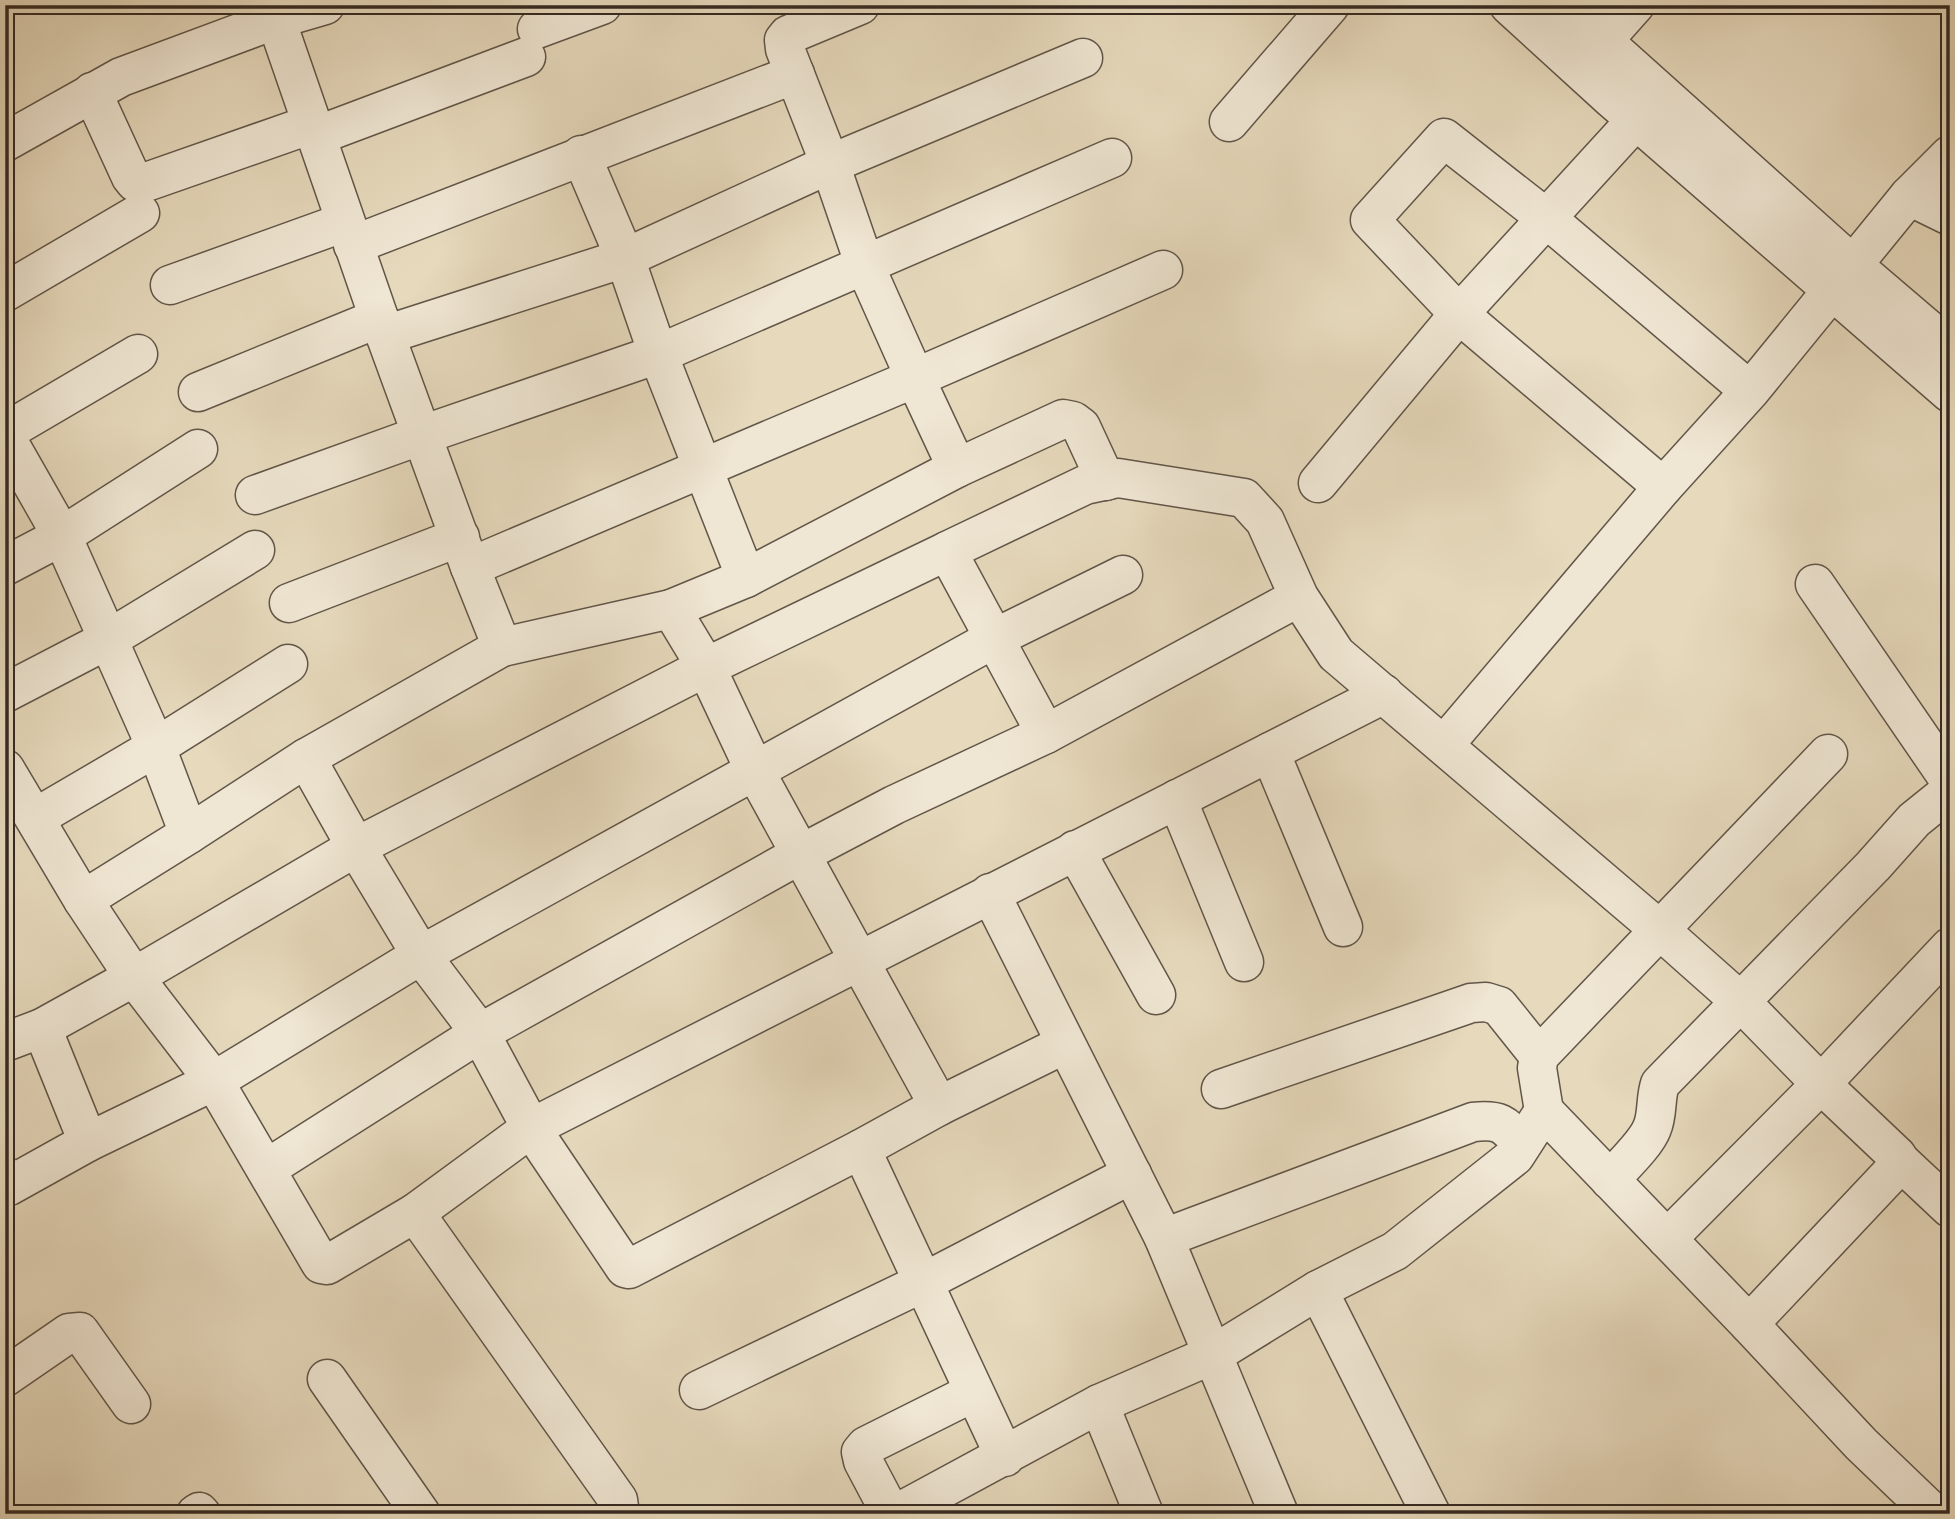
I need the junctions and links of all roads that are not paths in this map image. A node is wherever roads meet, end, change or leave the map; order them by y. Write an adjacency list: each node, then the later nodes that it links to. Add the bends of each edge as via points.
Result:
1 (325, 5): 8 (street)
2 (601, 5): 15 (street, via 531,43)
3 (860, 5): 11 (street, via 788,35 784,40)
4 (1509, 5): 13 (street)
5 (1563, 5): 9 (street)
6 (1635, 5): 9 (street)
7 (1324, 7): 14 (street)
8 (274, 12): 12 (street); 15 (street)
9 (1603, 41): 29 (street)
10 (1083, 58): 20 (street)
11 (795, 74): 17 (street); 20 (street)
12 (92, 92): 15 (street, via 135,182); 16 (street)
13 (1636, 120): 24 (street); 29 (street)
14 (1229, 122)
15 (314, 130): 25 (street)
16 (5, 142)
17 (581, 155): 25 (street); 26 (street)
18 (1950, 155): 21 (street)
19 (1112, 158): 27 (street)
20 (830, 164): 26 (street); 27 (street)
21 (1909, 195): 23 (street); 29 (street)
22 (140, 214): 31 (street)
23 (1950, 216)
24 (1546, 218): 32 (street); 32 (street, via 1444,138 1370,220); 38 (street)
25 (349, 233): 30 (street); 33 (street)
26 (625, 258): 33 (street); 36 (street)
27 (865, 266): 36 (street); 37 (street)
28 (1163, 270): 37 (street)
29 (1843, 278): 34 (street); 38 (street); 40 (street)
30 (170, 285)
31 (5, 292)
32 (1459, 314): 47 (street); 48 (street)
33 (382, 326): 39 (street); 42 (street)
34 (1950, 348)
35 (138, 354): 41 (street)
36 (658, 354): 42 (street); 44 (street)
37 (915, 378): 44 (street); 45 (street)
38 (1750, 391): 48 (street)
39 (198, 392)
40 (1950, 393)
41 (5, 434): 50 (street)
42 (422, 435): 49 (street); 53 (street)
43 (198, 449): 50 (street)
44 (703, 468): 53 (street); 56 (street)
45 (957, 468): 46 (street, via 1063,419 1081,427); 56 (street)
46 (1105, 481): 52 (street, via 1085,485); 58 (street, via 1118,478 1244,498 1265,521)
47 (1318, 483)
48 (1663, 487): 69 (street)
49 (255, 495)
50 (62, 536): 54 (street); 62 (street)
51 (255, 550): 62 (street)
52 (947, 551): 61 (street); 65 (street)
53 (465, 552): 59 (street); 63 (street)
54 (5, 566)
55 (1123, 575): 61 (street)
56 (746, 578): 60 (street)
57 (1815, 584): 76 (street)
58 (1299, 597): 67 (street, via 1336,654); 68 (street)
59 (289, 603)
60 (671, 609): 63 (street); 65 (street)
61 (995, 638): 68 (street); 75 (street)
62 (107, 640): 66 (street); 70 (street)
63 (502, 647): 73 (street)
64 (288, 664): 70 (street)
65 (706, 667): 75 (street); 81 (street)
66 (5, 693)
67 (1384, 694): 69 (street); 71 (street)
68 (1046, 734): 83 (street)
69 (1444, 745): 87 (street)
70 (156, 747): 79 (street); 80 (street)
71 (1270, 752): 78 (street); 86 (street)
72 (1828, 754): 87 (street)
73 (306, 758): 80 (street); 81 (street)
74 (5, 769): 79 (street)
75 (755, 771): 83 (street); 89 (street)
76 (1950, 781)
77 (1950, 792): 94 (street, via 1914,820)
78 (1177, 799): 82 (street); 91 (street)
79 (35, 818): 85 (street)
80 (189, 834): 85 (street)
81 (356, 847): 89 (street); 92 (street)
82 (1075, 850): 84 (street); 93 (street)
83 (801, 854): 90 (street); 96 (street)
84 (990, 893): 90 (street); 98 (street)
85 (83, 900): 92 (street)
86 (1343, 928)
87 (1661, 931): 94 (street); 99 (street)
88 (1950, 947): 101 (street)
89 (421, 955): 96 (street); 100 (street)
90 (859, 962): 103 (street); 105 (street)
91 (1244, 962)
92 (134, 977): 95 (street); 100 (street)
93 (1156, 995)
94 (1741, 1002): 101 (street); 113 (street, via 1660,1084 1651,1131)
95 (42, 1028): 97 (street); 106 (street)
96 (480, 1033): 105 (street); 110 (street)
97 (5, 1042)
98 (1065, 1045): 103 (street); 111 (street)
99 (1539, 1056): 102 (street, via 1499,1006 1471,1003); 104 (street)
100 (214, 1081): 106 (street); 110 (street)
101 (1821, 1084): 109 (street); 117 (street)
102 (1222, 1089)
103 (939, 1106): 108 (street)
104 (1544, 1111): 107 (street); 113 (street)
105 (531, 1128): 108 (street, via 629,1269); 115 (street)
106 (88, 1142): 112 (street, via 9,1186)
107 (1522, 1144): 116 (street, via 1493,1119 1474,1122); 119 (street, via 1515,1156 1395,1251)
108 (861, 1149): 118 (street)
109 (1900, 1161): 114 (street); 120 (street)
110 (266, 1169): 115 (street, via 324,1265)
111 (1132, 1174): 116 (street); 118 (street)
112 (5, 1176)
113 (1610, 1180): 117 (street)
114 (1950, 1208)
115 (415, 1213): 130 (street, via 618,1500)
116 (1164, 1238): 121 (street)
117 (1667, 1239): 120 (street)
118 (922, 1283): 124 (street); 125 (street)
119 (1318, 1290): 121 (street); 135 (street)
120 (1749, 1324): 136 (street)
121 (1214, 1354): 126 (street); 134 (street)
122 (5, 1377): 127 (street, via 69,1333 80,1332)
123 (327, 1378): 129 (street)
124 (699, 1390)
125 (974, 1392): 128 (street); 131 (street, via 861,1452)
126 (1099, 1404): 128 (street); 133 (street)
127 (131, 1405)
128 (1005, 1457): 132 (street)
129 (421, 1514)
130 (620, 1514)
131 (891, 1514)
132 (902, 1514)
133 (1144, 1514)
134 (1279, 1514)
135 (1431, 1514)
136 (1934, 1514)

